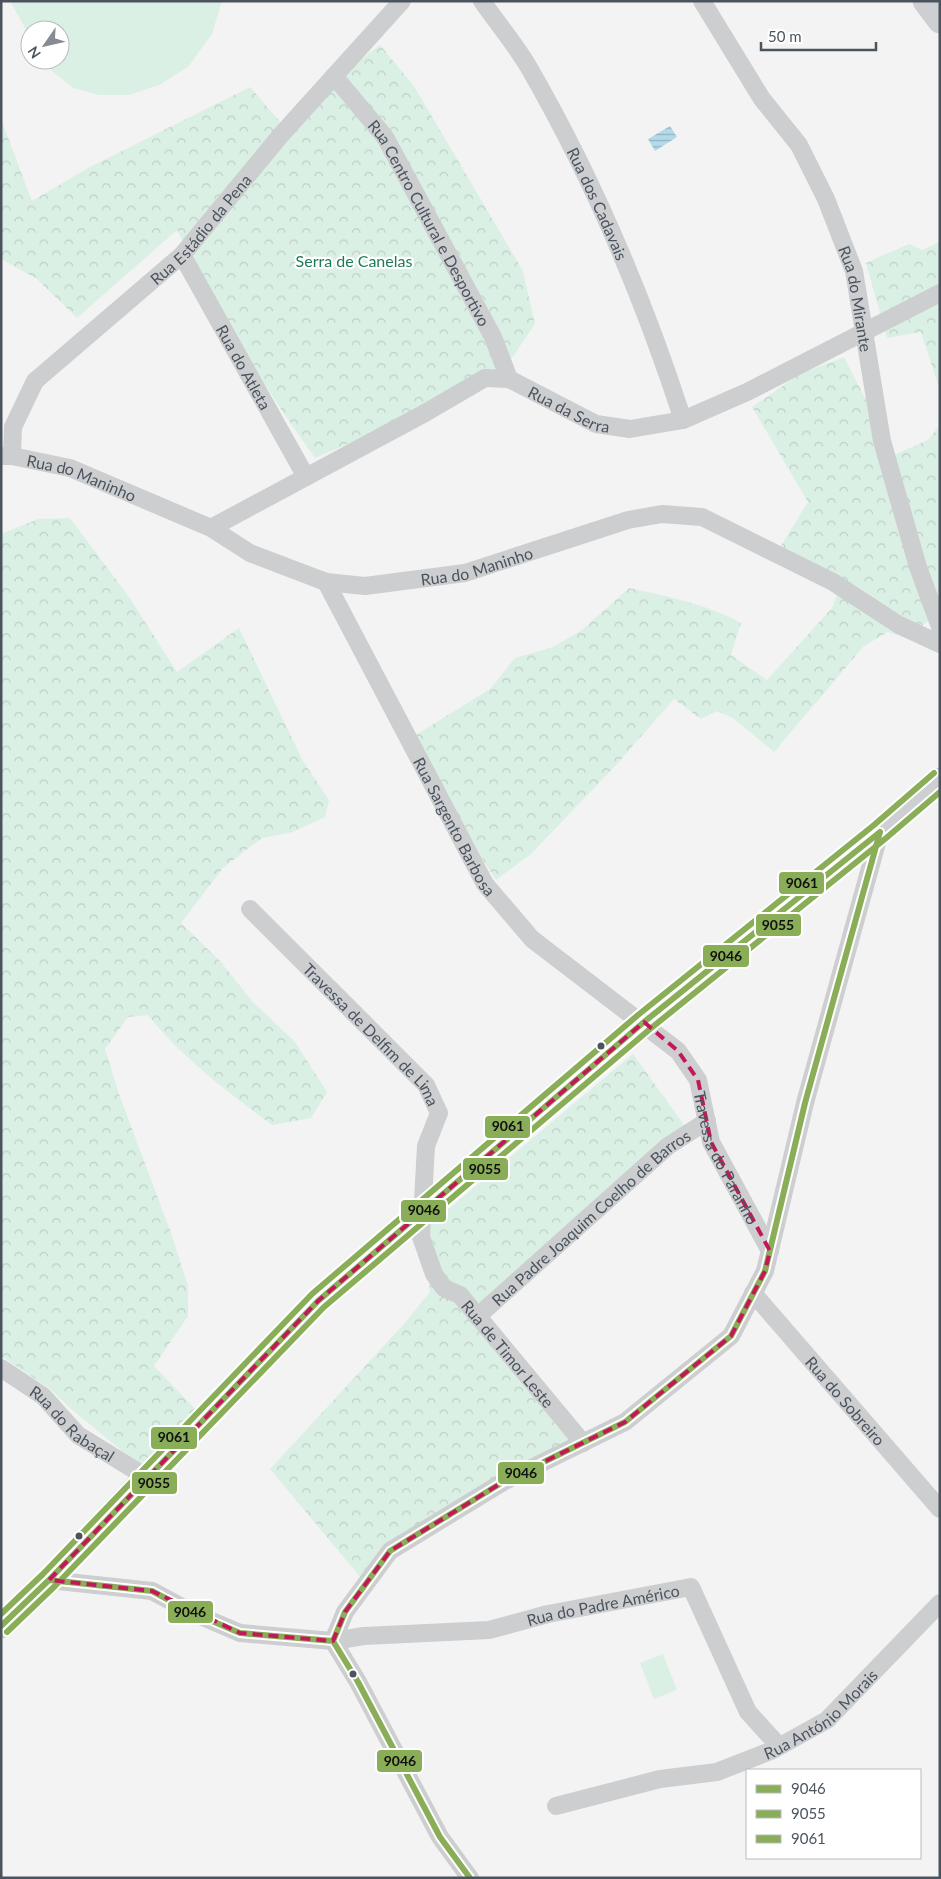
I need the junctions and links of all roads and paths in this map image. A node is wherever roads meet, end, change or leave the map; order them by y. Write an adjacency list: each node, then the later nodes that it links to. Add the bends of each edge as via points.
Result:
1 (402, 1): 6 (street, Rua Estádio da Pena)
2 (482, 1): 11 (street, Rua dos Cadavais, via 527,65 603,210 656,338)
3 (702, 1): 9 (street, Rua do Mirante, via 762,99 799,145 826,199 854,271)
4 (925, 1): 5 (main road)
5 (940, 21)
6 (334, 76): 7 (street, Rua Estádio da Pena); 10 (street, Rua Centro Cultural e Desportivo, via 385,137 493,337)
7 (182, 255): 12 (street, Rua Estádio da Pena, via 35,381 13,427); 13 (street, Rua do Atleta)
8 (940, 293): 9 (street, Rua da Serra)
9 (865, 331): 11 (street, Rua da Serra, via 747,392); 16 (street, Rua do Mirante, via 882,441 918,566)
10 (509, 379): 11 (street, Rua da Serra, via 596,424 630,429); 13 (street, Rua da Serra, via 484,378)
11 (683, 420)
12 (7, 456): 14 (street, Rua do Maninho, via 70,468)
13 (306, 476): 14 (street, Rua da Serra)
14 (211, 528): 15 (street, Rua do Maninho, via 250,553)
15 (326, 582): 17 (street, Rua do Maninho, via 365,586 465,573 628,520 662,514 702,517 833,582 899,625); 21 (street, Rua Sargento Barbosa, via 485,884 532,939)
16 (940, 627)
17 (940, 644)
18 (940, 780): 19 (main road)
19 (880, 832): 21 (main road); 24 (street, via 805,1103)
20 (250, 909): 23 (street, Travessa de Delfim de Lima, via 426,1085 439,1113 426,1146)
21 (644, 1022): 22 (street, Travessa do Paranho, via 678,1051 698,1080); 23 (main road)
22 (707, 1121): 24 (street, Travessa do Paranho, via 711,1142); 26 (street, Rua Padre Joaquim Coelho de Barros, via 668,1146)
23 (423, 1211): 26 (street, Rua de Timor Leste, via 421,1237 434,1274 444,1288 460,1295); 29 (main road, via 312,1307)
24 (770, 1251): 25 (street, via 765,1271)
25 (753, 1293): 28 (street, via 731,1336 625,1422); 30 (street, Rua do Sobreiro)
26 (478, 1316): 28 (street, Rua de Timor Leste)
27 (1, 1368): 29 (street, Rua do Rabaçal, via 43,1396 78,1435)
28 (583, 1443): 34 (street, via 503,1482 390,1551 346,1612)
29 (146, 1477): 31 (main road)
30 (940, 1509)
31 (49, 1580): 33 (main road); 34 (street, via 152,1590 191,1612 240,1633)
32 (940, 1603): 35 (street, Rua António Morais, via 826,1720)
33 (1, 1626)
34 (333, 1642): 35 (street, Rua do Padre Américo, via 364,1636 489,1630 548,1614 691,1587 748,1712); 37 (street, via 440,1837)
35 (779, 1746): 36 (street, Rua António Morais, via 717,1772 660,1779)
36 (556, 1806)
37 (470, 1878)

